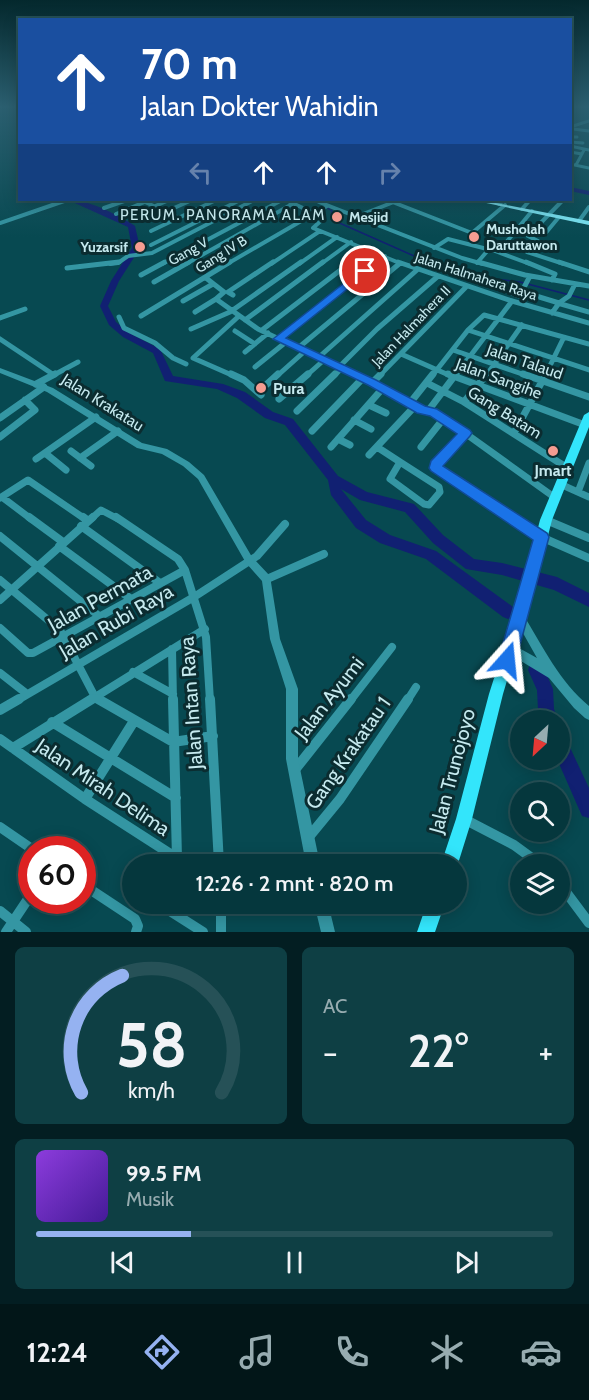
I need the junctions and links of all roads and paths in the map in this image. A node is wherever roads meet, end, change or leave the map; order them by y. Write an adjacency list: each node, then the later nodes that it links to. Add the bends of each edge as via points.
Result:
1 (585, 151): 3 (street)
2 (572, 164): 3 (street)
3 (576, 165): 4 (street)
4 (589, 168)
5 (63, 201): 42 (street)
6 (124, 201): 26 (street)
7 (143, 201): 31 (street)
8 (146, 201): 23 (street)
9 (166, 201): 23 (street)
10 (190, 201): 29 (street)
11 (214, 201): 37 (street)
12 (238, 201): 54 (street)
13 (252, 201): 45 (street)
14 (282, 201): 51 (street)
15 (287, 201): 21 (street)
16 (321, 201): 24 (street)
17 (397, 201): 22 (street, via 472,233); 35 (street)
18 (484, 201): 22 (highway)
19 (529, 201): 27 (street)
20 (562, 201): 33 (street)
21 (294, 203): 30 (street); 69 (street, Gang V)
22 (503, 203): 27 (highway)
23 (154, 206): 29 (street); 32 (street)
24 (326, 207): 30 (street, Gang IV B); 35 (street)
25 (589, 207): 40 (street)
26 (104, 208)
27 (522, 209): 28 (highway)
28 (532, 211): 33 (highway); 46 (street)
29 (167, 213): 37 (street); 39 (street)
30 (313, 213): 38 (street); 41 (street, Gang IV B)
31 (116, 214)
32 (137, 214)
33 (548, 214): 36 (highway); 49 (street)
34 (331, 216): 38 (street)
35 (358, 216): 56 (street)
36 (560, 217): 40 (highway); 50 (street)
37 (179, 218): 47 (street)
38 (324, 218): 44 (street)
39 (157, 219)
40 (579, 221): 43 (highway)
41 (296, 222): 44 (street, Jalan Halmahera Raya); 67 (street, Gang IV B)
42 (0, 223)
43 (589, 223)
44 (308, 226): 48 (street, Jalan Halmahera Raya)
45 (197, 229): 51 (street); 62 (street, via 152,253 128,256 118,263)
46 (518, 229): 49 (street); 55 (street)
47 (151, 231)
48 (320, 231): 52 (street, Jalan Halmahera Raya); 77 (street, via 228,292)
49 (531, 233): 64 (street, via 528,237 538,241 528,252)
50 (544, 235)
51 (213, 236): 65 (street)
52 (337, 237): 53 (street, Jalan Halmahera Raya); 84 (street)
53 (351, 242): 57 (street, Jalan Halmahera Raya); 90 (street)
54 (151, 244)
55 (504, 244)
56 (434, 248): 58 (street, via 448,240); 60 (street)
57 (368, 249): 59 (street, Jalan Halmahera Raya); 97 (street)
58 (489, 249): 60 (street); 71 (street, via 550,271 555,275)
59 (385, 256): 61 (street, Jalan Halmahera Raya); 101 (street)
60 (477, 262): 68 (street)
61 (399, 264): 63 (street, Jalan Halmahera Raya); 106 (street)
62 (67, 268)
63 (417, 270): 66 (street, Jalan Halmahera Raya); 112 (street)
64 (589, 272)
65 (141, 275)
66 (437, 277): 75 (street, Jalan Halmahera Raya); 117 (street, via 376,329)
67 (206, 278): 72 (street); 87 (street, Gang IV B)
68 (528, 281): 71 (street); 76 (street)
69 (154, 282)
70 (485, 282): 76 (street)
71 (553, 282): 73 (street)
72 (213, 284): 78 (street, via 224,293); 79 (street)
73 (575, 286): 74 (street); 81 (street)
74 (589, 286)
75 (466, 287): 80 (street, Jalan Halmahera Raya); 109 (street, Jalan Halmahera II)
76 (521, 294): 80 (street); 81 (street)
77 (233, 296)
78 (216, 299): 83 (street); 84 (street)
79 (183, 301)
80 (513, 302): 86 (street, Jalan Halmahera Raya); 91 (street)
81 (560, 304): 85 (street); 86 (street)
82 (25, 309): 89 (street)
83 (195, 312)
84 (230, 312): 90 (street); 94 (street)
85 (589, 312)
86 (552, 313): 92 (street, Jalan Halmahera Raya)
87 (141, 316)
88 (119, 317): 111 (street, via 124,328 165,349 173,360 184,366)
89 (0, 318)
90 (242, 318): 97 (street); 111 (street)
91 (499, 318): 93 (street); 95 (street, via 480,316); 98 (street)
92 (589, 323)
93 (522, 325): 99 (street); 104 (street)
94 (191, 329)
95 (468, 330): 98 (street); 107 (street)
96 (235, 331): 103 (street)
97 (265, 331): 101 (street); 103 (street)
98 (485, 336): 104 (street); 110 (street)
99 (564, 337): 105 (street); 113 (street)
100 (0, 339): 121 (street)
101 (279, 339): 102 (street)
102 (286, 342): 106 (street); 116 (street)
103 (255, 344): 108 (street)
104 (509, 344): 113 (street); 115 (street)
105 (589, 344)
106 (302, 350): 112 (street); 127 (street)
107 (453, 350): 110 (street, Jalan Talaud); 119 (street)
108 (245, 352)
109 (401, 354): 119 (street, Jalan Sangihe); 125 (street, Jalan Halmahera II)
110 (470, 356): 115 (street, Jalan Talaud); 122 (street)
111 (192, 358): 132 (street, via 244,380)
112 (321, 358): 117 (street); 134 (street)
113 (555, 358): 120 (street); 124 (street)
114 (78, 362): 121 (street)
115 (494, 364): 124 (street, Jalan Talaud); 129 (street)
116 (255, 368)
117 (341, 368): 123 (street); 140 (street)
118 (0, 369): 128 (street, Jalan Krakatau)
119 (437, 369): 122 (street, Jalan Sangihe); 126 (street)
120 (589, 370)
121 (54, 375): 128 (street)
122 (454, 377): 129 (street, Jalan Sangihe); 131 (street)
123 (363, 378): 125 (street); 150 (street)
124 (542, 380): 133 (street, Jalan Talaud); 137 (street)
125 (372, 383): 130 (street)
126 (427, 383): 131 (street, Gang Batam); 139 (street)
127 (266, 385)
128 (40, 386): 135 (street); 143 (street, Jalan Krakatau)
129 (479, 386): 136 (street); 137 (street, Jalan Sangihe)
130 (383, 388): 138 (street); 139 (street)
131 (444, 391): 136 (street, Gang Batam); 141 (street)
132 (261, 395)
133 (589, 397)
134 (279, 399)
135 (25, 400): 144 (street); 151 (street, via 35,410)
136 (464, 402): 153 (street, Gang Batam)
137 (529, 404): 147 (street, Jalan Sangihe); 153 (street)
138 (369, 405): 142 (street); 146 (street)
139 (413, 405): 141 (street); 157 (street)
140 (297, 411)
141 (428, 411): 145 (street)
142 (386, 413)
143 (96, 417): 149 (street, Jalan Krakatau); 160 (street)
144 (0, 418)
145 (444, 418): 152 (street); 158 (street)
146 (354, 420): 148 (street); 154 (street)
147 (587, 420): 167 (main road, Jalan Trunojoyo)
148 (371, 429)
149 (118, 431): 162 (street); 183 (street, Jalan Krakatau, via 144,448 168,452 198,474)
150 (312, 431)
151 (2, 433)
152 (466, 433): 171 (street); 178 (street, via 436,468)
153 (514, 433): 167 (street, Gang Batam)
154 (338, 439): 155 (street); 156 (street)
155 (350, 446)
156 (331, 447)
157 (376, 447): 161 (street); 164 (street)
158 (422, 447)
159 (71, 451): 162 (street)
160 (45, 453): 163 (street); 168 (street)
161 (369, 455)
162 (80, 458): 166 (street)
163 (36, 459)
164 (400, 461): 164 (street, via 440,489 429,505 390,479)
165 (589, 463): 170 (street)
166 (91, 466)
167 (566, 467): 169 (main road, Jalan Trunojoyo)
168 (66, 470)
169 (560, 484): 170 (street); 171 (main road, Jalan Trunojoyo)
170 (578, 492): 172 (street)
171 (554, 497): 174 (main road, Jalan Trunojoyo)
172 (589, 497)
173 (1, 498): 175 (street, via 25,480); 180 (street)
174 (546, 520): 178 (main road, Jalan Trunojoyo); 179 (street)
175 (84, 524): 180 (street); 185 (street, Jalan Intan Raya, via 98,511 107,511 174,555); 188 (street)
176 (285, 524): 183 (street, Jalan Rubi Raya)
177 (0, 536): 184 (street)
178 (541, 537): 182 (street); 194 (main road, Jalan Trunojoyo)
179 (589, 538)
180 (61, 544): 184 (street); 191 (street)
181 (324, 554): 186 (street)
182 (589, 558)
183 (249, 560): 186 (street, Jalan Krakatau); 190 (street, Jalan Rubi Raya)
184 (37, 567): 189 (street); 193 (street)
185 (185, 570): 188 (street, Jalan Permata); 190 (street, Jalan Intan Raya)
186 (267, 579): 218 (street, via 275,639 292,689)
187 (0, 580): 189 (street)
188 (160, 583): 191 (street, Jalan Permata)
189 (11, 590): 192 (street); 197 (street)
190 (194, 597): 196 (street, Jalan Intan Raya); 201 (street, Jalan Rubi Raya)
191 (130, 599): 193 (street, Jalan Permata)
192 (0, 600)
193 (99, 616): 197 (street, Jalan Permata)
194 (520, 618): 199 (main road, Jalan Trunojoyo); 204 (street)
195 (0, 628): 197 (street, Jalan Permata, via 31,654)
196 (205, 629): 200 (street); 213 (street, Jalan Intan Raya)
197 (64, 636): 201 (street)
198 (392, 648): 218 (street, Jalan Ayumi)
199 (510, 648): 204 (street); 221 (main road, Jalan Trunojoyo)
200 (172, 649): 202 (street); 207 (street)
201 (77, 664): 206 (street, Jalan Rubi Raya); 208 (street)
202 (133, 672): 207 (street); 208 (street)
203 (0, 673): 206 (street)
204 (554, 675): 210 (street)
205 (416, 687): 223 (street, Gang Krakatau 1, via 336,805)
206 (27, 694): 209 (street, Jalan Rubi Raya)
207 (173, 694): 215 (street)
208 (95, 697): 211 (street); 212 (street)
209 (0, 710)
210 (589, 714)
211 (134, 722): 215 (street); 217 (street)
212 (52, 723): 216 (street); 217 (street)
213 (213, 736): 215 (street); 227 (street, Jalan Intan Raya)
214 (0, 739): 216 (street, Jalan Mirah Delima)
215 (173, 742): 219 (street)
216 (13, 748): 220 (street, Jalan Mirah Delima)
217 (110, 758): 219 (street); 220 (street)
218 (294, 771): 223 (street)
219 (176, 798): 226 (street)
220 (85, 799): 225 (street, Jalan Mirah Delima)
221 (464, 819): 229 (main road, Jalan Trunojoyo); 230 (street)
222 (0, 827): 224 (street)
223 (308, 838): 228 (street)
224 (18, 839)
225 (170, 854)
226 (180, 854)
227 (219, 854)
228 (311, 854)
229 (453, 854)
230 (526, 854)
231 (96, 895): 241 (street)
232 (570, 897): 240 (street)
233 (0, 911): 239 (street)
234 (19, 914): 239 (street)
235 (175, 914): 244 (street)
236 (221, 914): 245 (street)
237 (324, 914): 246 (street)
238 (432, 914): 247 (main road)
239 (14, 922): 242 (street); 243 (street)
240 (589, 923)
241 (137, 927)
242 (6, 932)
243 (26, 932)
244 (203, 932)
245 (221, 932)
246 (328, 932)
247 (426, 932)

